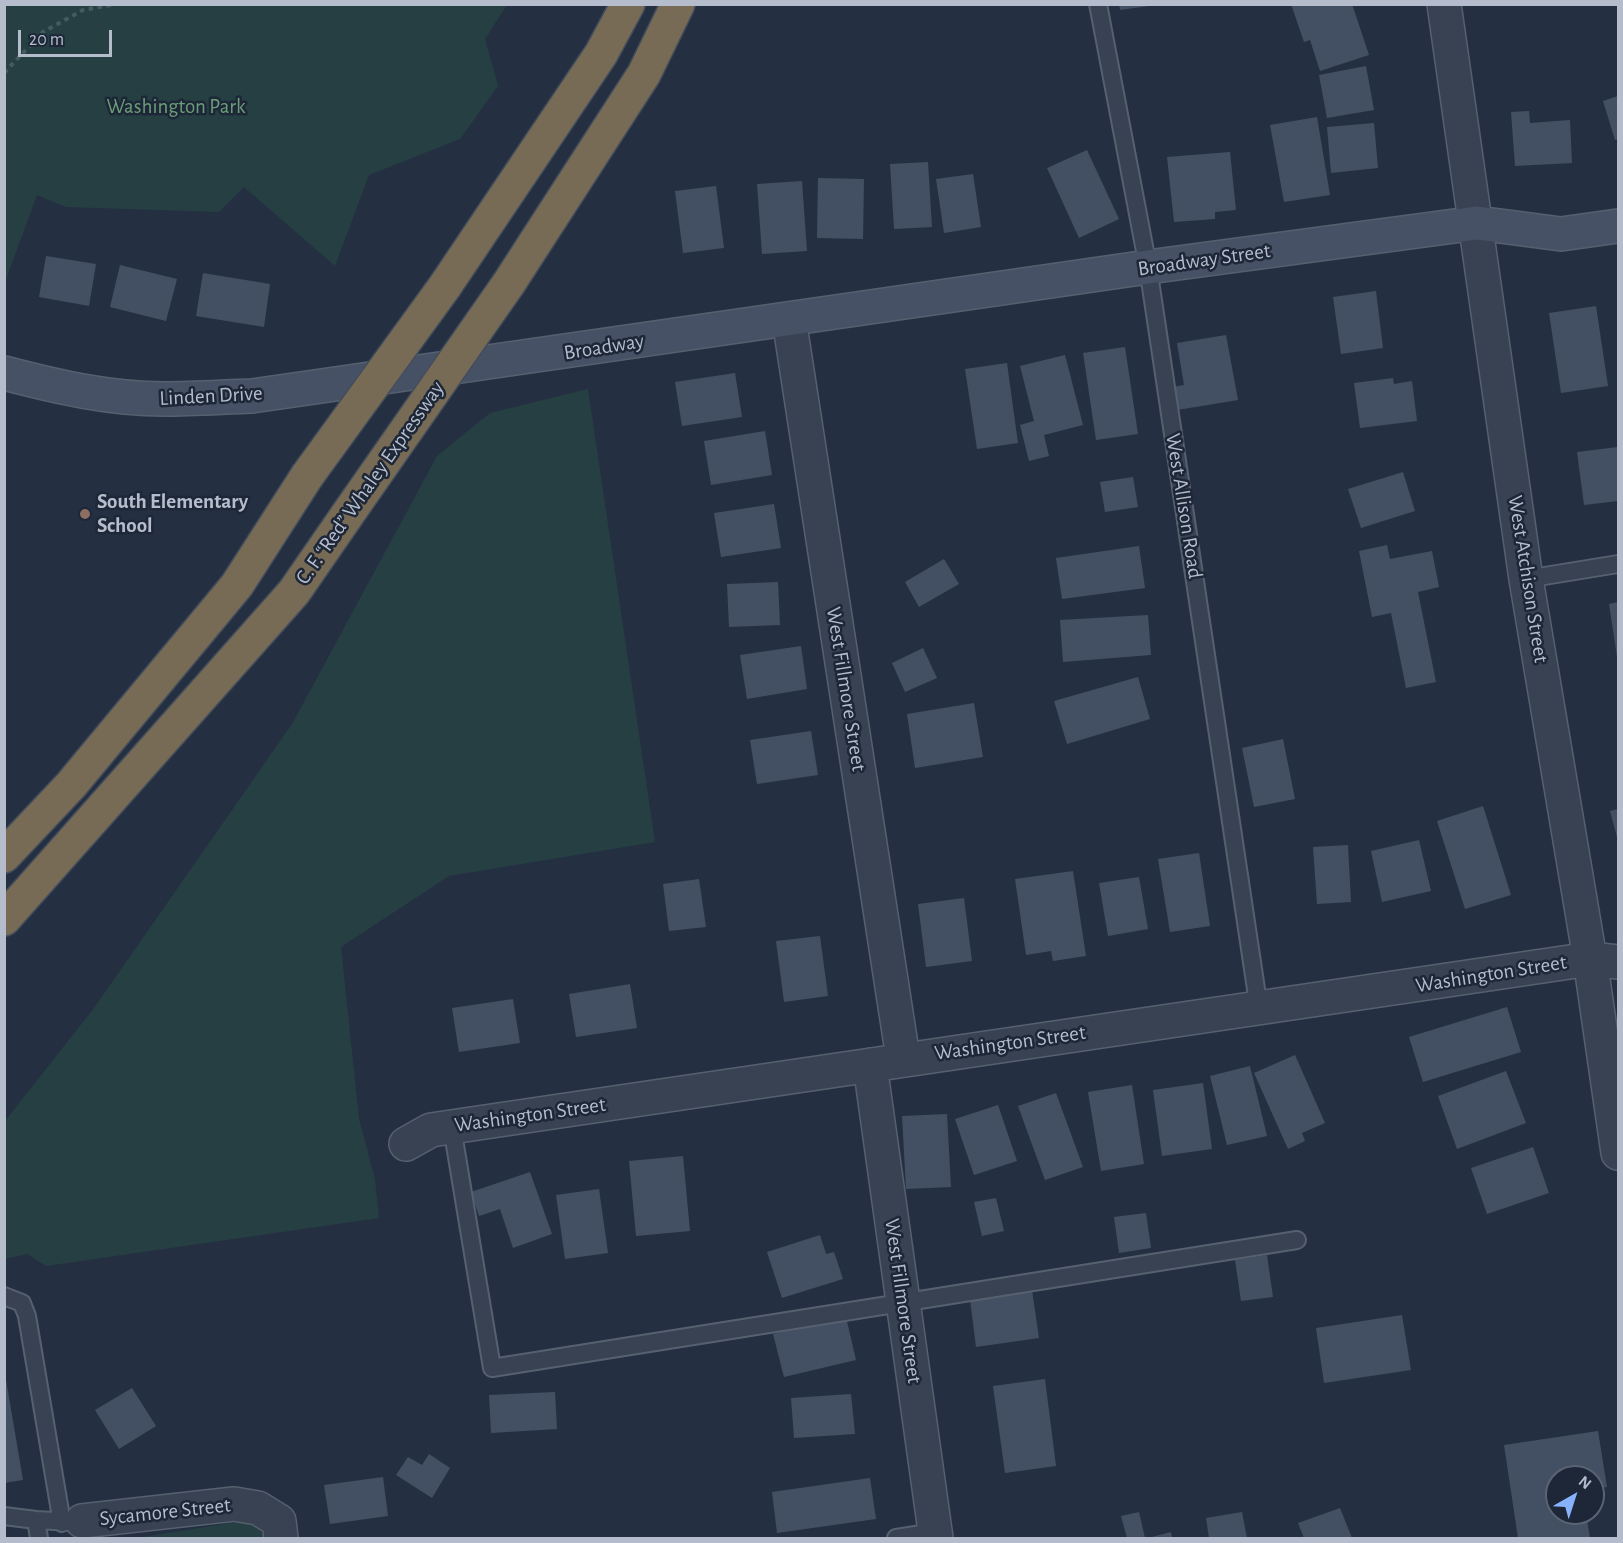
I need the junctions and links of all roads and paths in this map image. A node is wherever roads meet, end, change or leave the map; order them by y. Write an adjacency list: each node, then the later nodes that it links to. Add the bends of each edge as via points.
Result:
1 (116, 4): 6 (path, via 83,10 43,32)
2 (628, 4): 15 (highway, bridge, via 601,54 445,286 307,476 237,585 71,784)
3 (678, 4): 16 (highway, C. F. “Red” Whaley Expressway, bridge, via 644,74 509,283 294,592)
4 (1098, 4): 9 (lane, West Allison Road)
5 (1444, 4): 7 (street, West Atchison Street)
6 (4, 73)
7 (1476, 223): 8 (street, Broadway Street, via 1561,234); 9 (street, Broadway Street); 14 (street, West Atchison Street)
8 (1618, 226)
9 (1148, 267): 10 (street, Broadway Street); 18 (lane, West Allison Road)
10 (789, 319): 12 (street, Broadway); 19 (street, West Fillmore Street)
11 (4, 373): 12 (street, Linden Drive, via 57,387 162,399 252,396)
12 (419, 374)
13 (1618, 564): 14 (lane)
14 (1526, 579): 17 (street, West Atchison Street)
15 (4, 856)
16 (4, 919)
17 (1604, 961): 18 (street, Washington Street); 23 (street, West Atchison Street)
18 (1259, 1009): 19 (street, Washington Street)
19 (903, 1058): 20 (street, Washington Street)
20 (870, 1065): 21 (street, Washington Street); 26 (street, West Fillmore Street)
21 (452, 1126): 22 (street, Washington Street, via 431,1130); 26 (lane, via 492,1368)
22 (406, 1144)
23 (1618, 1153)
24 (1297, 1240): 26 (lane)
25 (4, 1296): 29 (lane, via 22,1303 27,1316)
26 (903, 1304): 31 (street, West Fillmore Street)
27 (4, 1516): 28 (lane)
28 (36, 1520): 29 (lane); 32 (lane)
29 (72, 1522): 30 (street, Sycamore Street, via 234,1504 258,1508)
30 (280, 1530)
31 (936, 1535): 33 (lane)
32 (39, 1539)
33 (896, 1539)

